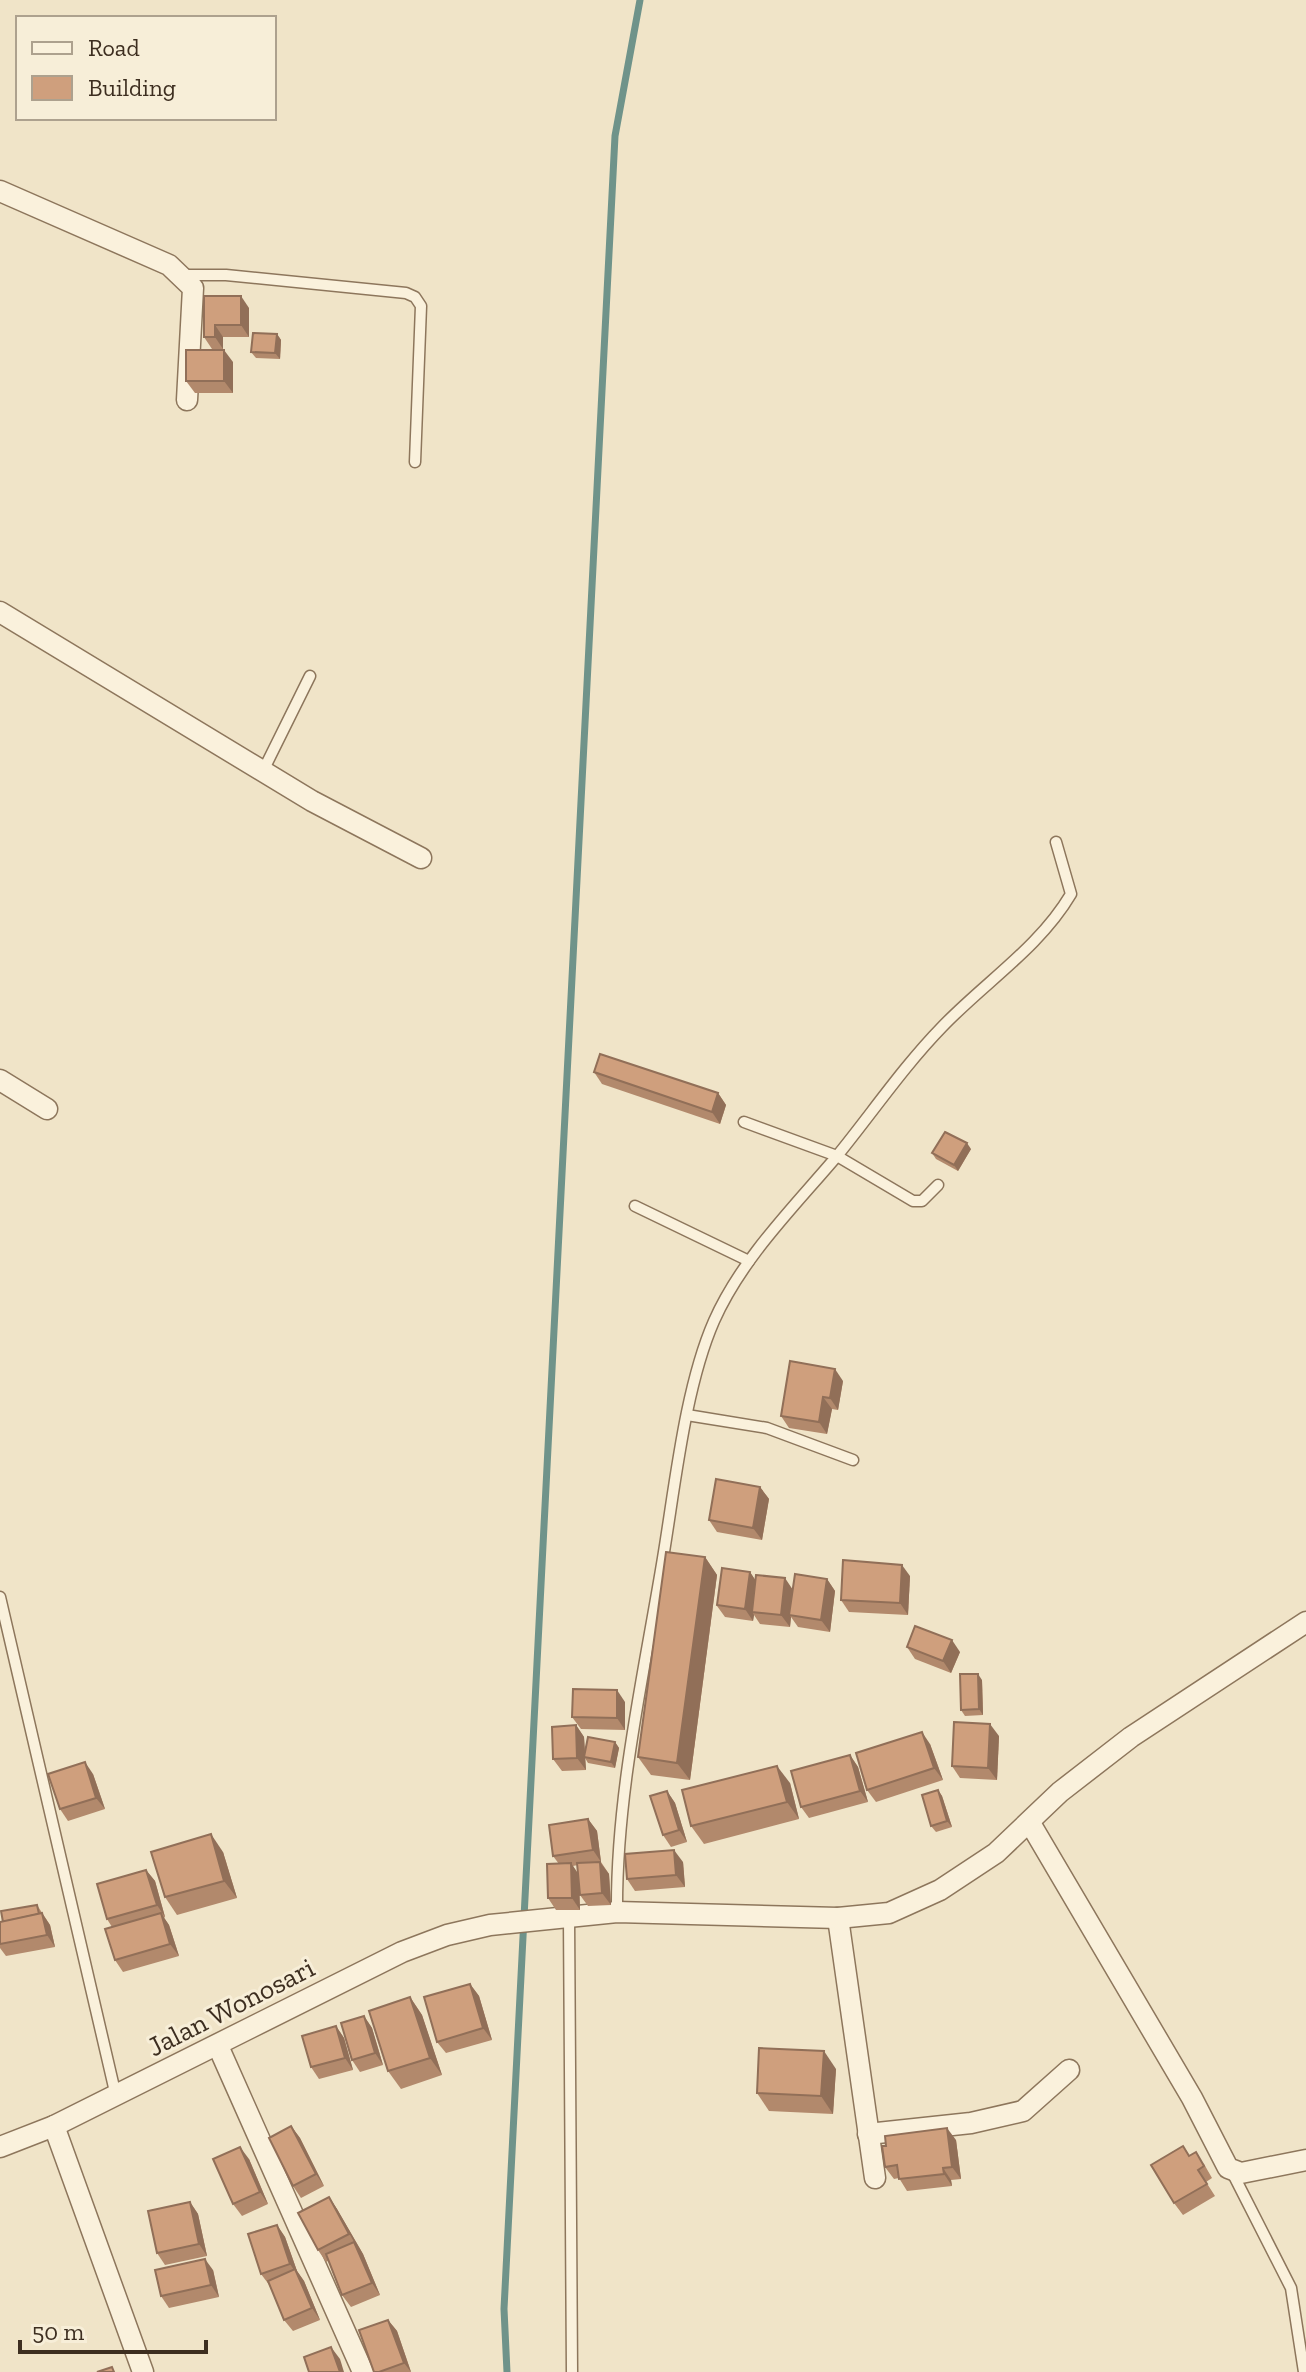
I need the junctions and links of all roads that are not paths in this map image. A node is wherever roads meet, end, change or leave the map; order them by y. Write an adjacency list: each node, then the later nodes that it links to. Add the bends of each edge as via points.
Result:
1 (0, 191): 2 (street)
2 (183, 275): 3 (street, via 193,288); 4 (lane, via 415,297 421,306)
3 (187, 400)
4 (415, 462)
5 (0, 612): 7 (street)
6 (310, 676): 7 (lane)
7 (263, 771): 9 (street)
8 (1056, 842): 13 (lane, via 1071,894 1061,912 997,980 943,1026)
9 (421, 858)
10 (0, 1080): 11 (street)
11 (47, 1109)
12 (744, 1122): 13 (lane)
13 (837, 1156): 14 (lane, via 913,1201 922,1201); 16 (lane)
14 (938, 1185)
15 (635, 1206): 16 (lane)
16 (749, 1261): 17 (lane, via 714,1321)
17 (687, 1415): 18 (lane, via 767,1428); 22 (lane, via 616,1857)
18 (853, 1460)
19 (0, 1597): 27 (lane)
20 (1306, 1622): 21 (street, Jalan Wonosari, via 1131,1737 1060,1792)
21 (1030, 1823): 24 (street, Jalan Wonosari, via 940,1890 889,1913); 32 (street)
22 (617, 1912): 23 (street, Jalan Wonosari); 24 (street, Jalan Wonosari)
23 (564, 1918): 25 (street, Jalan Wonosari, via 447,1935 402,1952); 36 (lane)
24 (838, 1918): 29 (street)
25 (218, 2046): 27 (street, Jalan Wonosari); 35 (street)
26 (1069, 2070): 29 (street, via 1023,2111 971,2123)
27 (116, 2096): 28 (street, Jalan Wonosari)
28 (54, 2126): 30 (street, Jalan Wonosari); 34 (street)
29 (868, 2134): 33 (street)
30 (0, 2147)
31 (1306, 2160): 32 (street)
32 (1232, 2172): 37 (lane, via 1291,2288)
33 (875, 2178)
34 (143, 2372)
35 (363, 2372)
36 (572, 2372)
37 (1304, 2372)

